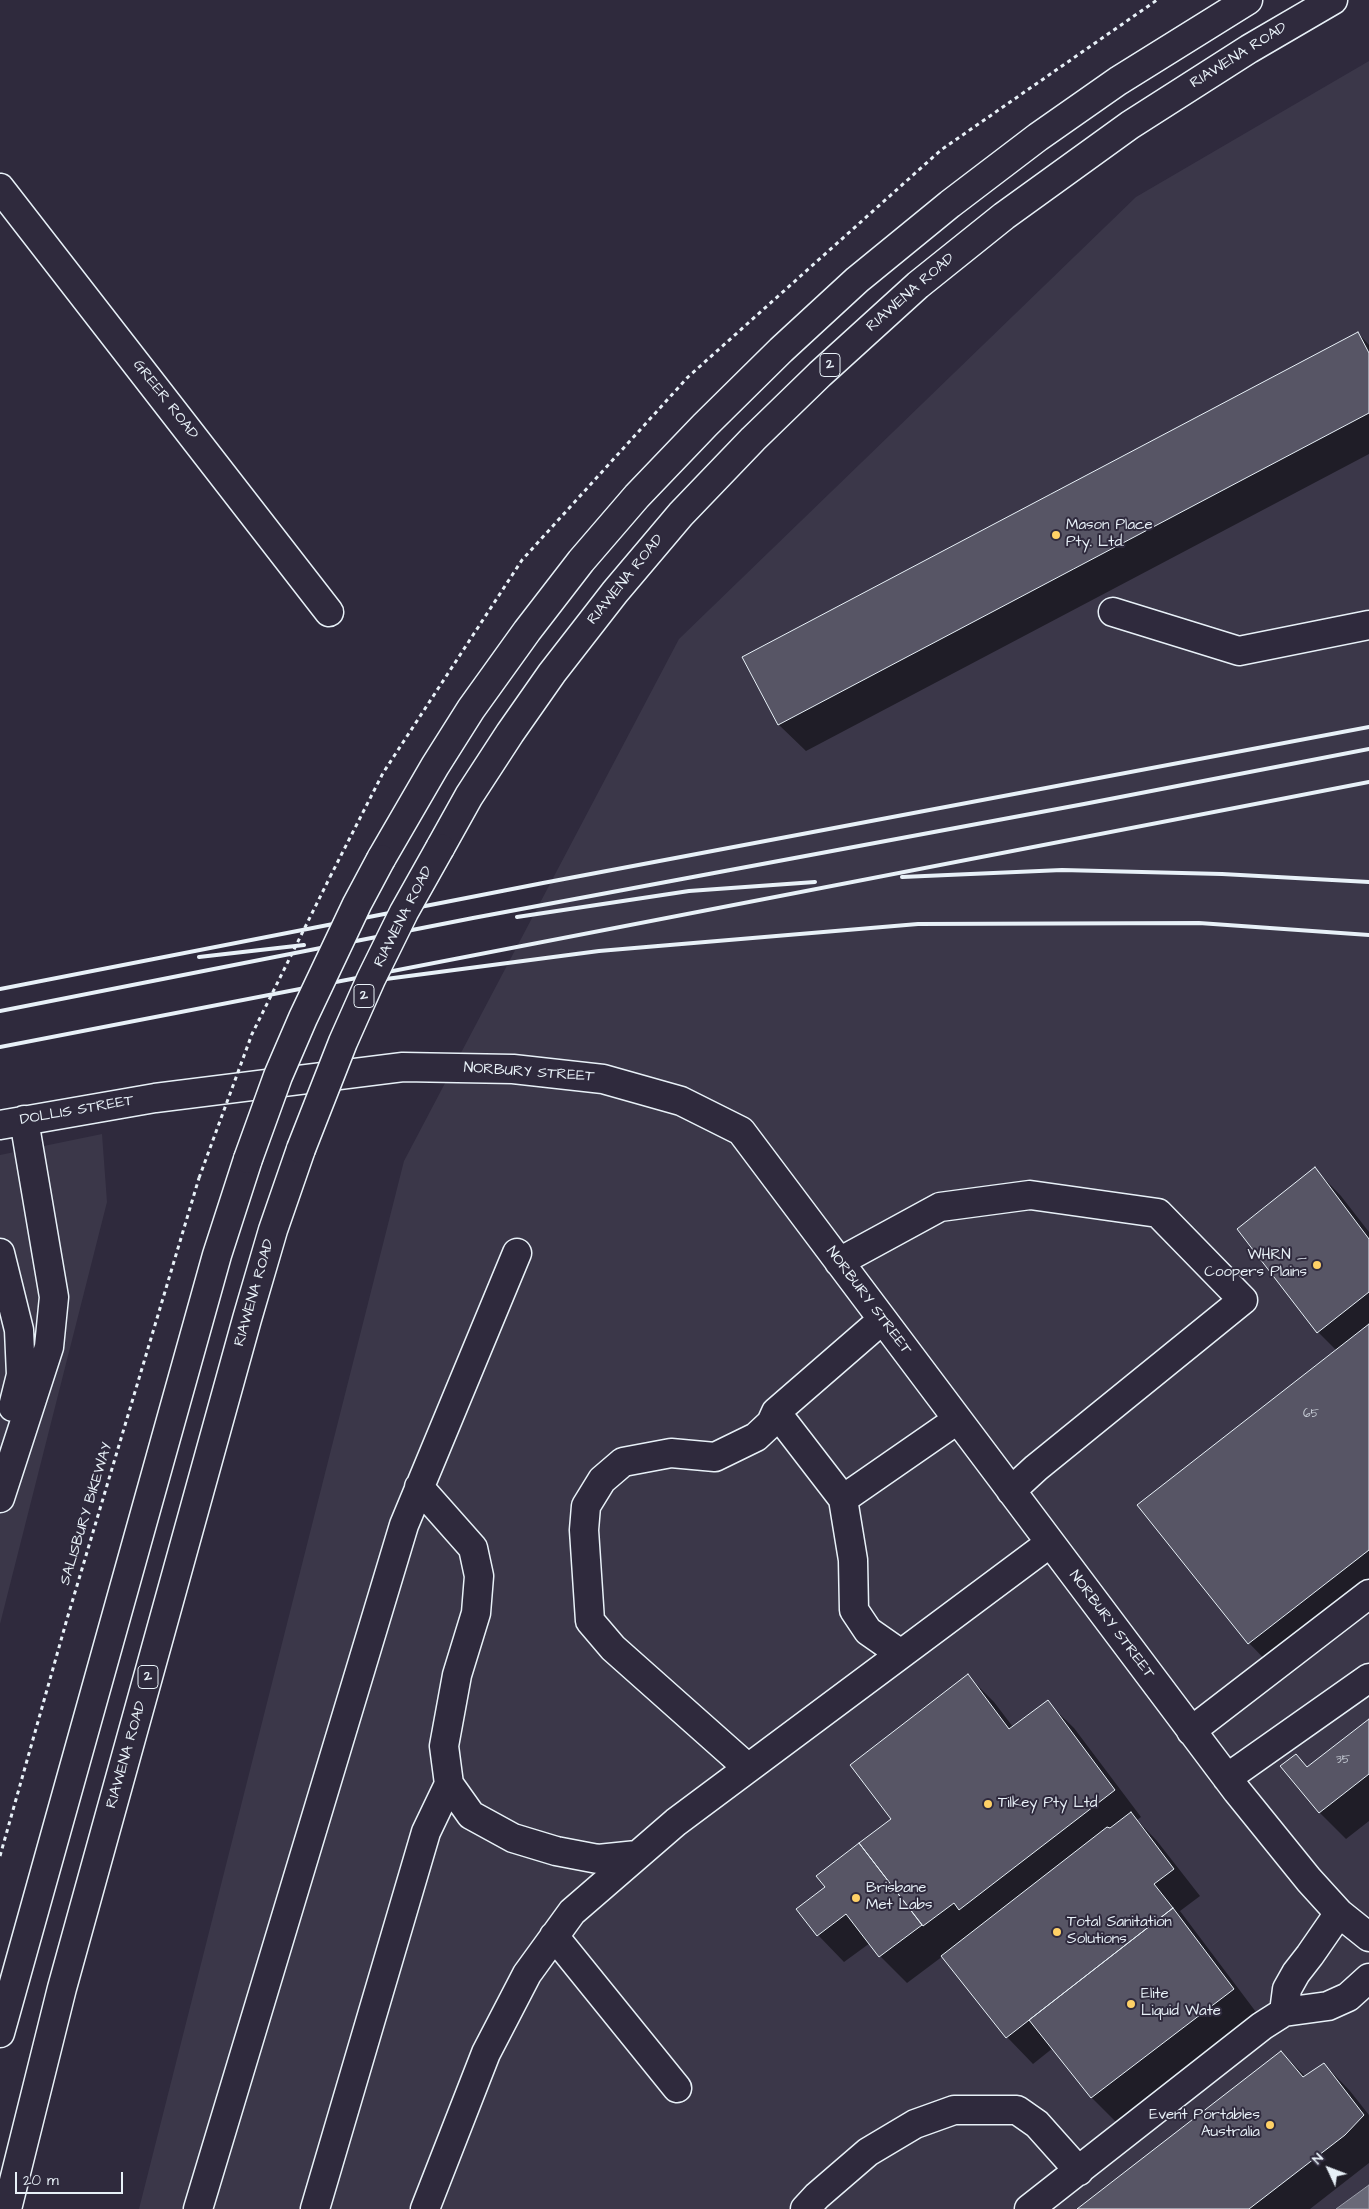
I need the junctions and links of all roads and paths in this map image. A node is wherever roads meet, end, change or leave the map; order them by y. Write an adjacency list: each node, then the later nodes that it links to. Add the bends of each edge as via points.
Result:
1 (1248, 0): 36 (main road, bridge, via 1118,81 1038,137 857,280 781,350 637,496 581,561 471,709 435,766 353,912 278,1076 248,1159 217,1255)
2 (1333, 0): 39 (main road, RIAWENA ROAD / 2, bridge, via 1130,125 1027,199 918,285 820,374 752,439 615,592 552,673 469,796 404,912 371,979 339,1051 273,1230 72,1950)
3 (0, 188): 4 (main road, GREER ROAD)
4 (329, 612)
5 (1113, 612): 6 (main road, via 1239,651)
6 (1369, 625)
7 (330, 877): 30 (path, SALISBURY BIKEWAY, bridge, via 252,1034 199,1178)
8 (155, 1098): 9 (main road, DOLLIS STREET); 12 (main road, NORBURY STREET, via 403,1067 513,1069 603,1078 681,1101 741,1131)
9 (12, 1122): 19 (main road, via 54,1297 49,1347)
10 (0, 1252): 16 (main road, via 20,1330 21,1375)
11 (517, 1253): 17 (main road)
12 (839, 1262): 13 (main road, NORBURY STREET); 18 (main road, via 940,1208 1030,1195 1158,1213 1243,1300)
13 (882, 1320): 14 (main road); 15 (main road, NORBURY STREET)
14 (776, 1412): 20 (main road); 26 (main road, via 771,1423 756,1437 715,1457 671,1453 623,1462 602,1480 586,1506 584,1530 590,1622 613,1648)
15 (957, 1420): 18 (main road, NORBURY STREET); 20 (main road)
16 (0, 1462)
17 (419, 1488): 28 (main road, via 473,1548 479,1576 476,1613 457,1675 444,1746); 40 (main road, via 404,1525)
18 (1011, 1491): 21 (main road, NORBURY STREET)
19 (0, 1498)
20 (843, 1499): 23 (main road, via 853,1560 854,1610 868,1631)
21 (1050, 1543): 23 (main road); 25 (main road, NORBURY STREET)
22 (1369, 1594): 25 (main road)
23 (901, 1654): 26 (main road)
24 (1369, 1678): 27 (main road)
25 (1191, 1731): 27 (main road, NORBURY STREET)
26 (748, 1768): 29 (main road)
27 (1226, 1778): 31 (main road, NORBURY STREET)
28 (450, 1784): 29 (main road, via 471,1815 513,1838 598,1859); 41 (main road, via 426,1832)
29 (637, 1855): 32 (main road, via 572,1912)
30 (0, 1856)
31 (1338, 1913): 33 (main road, NORBURY STREET); 35 (main road, via 1296,1972 1287,1989)
32 (554, 1936): 37 (main road); 42 (main road, via 527,1974 486,2052)
33 (1369, 1937)
34 (1369, 1978): 35 (main road, via 1348,1997 1328,2006)
35 (1284, 2012): 38 (main road)
36 (0, 2033)
37 (678, 2088)
38 (1079, 2171): 43 (main road, via 1037,2124 1018,2110 954,2110 915,2124 868,2152); 44 (main road)
39 (7, 2209)
40 (198, 2209)
41 (315, 2209)
42 (425, 2209)
43 (805, 2209)
44 (1029, 2209)

